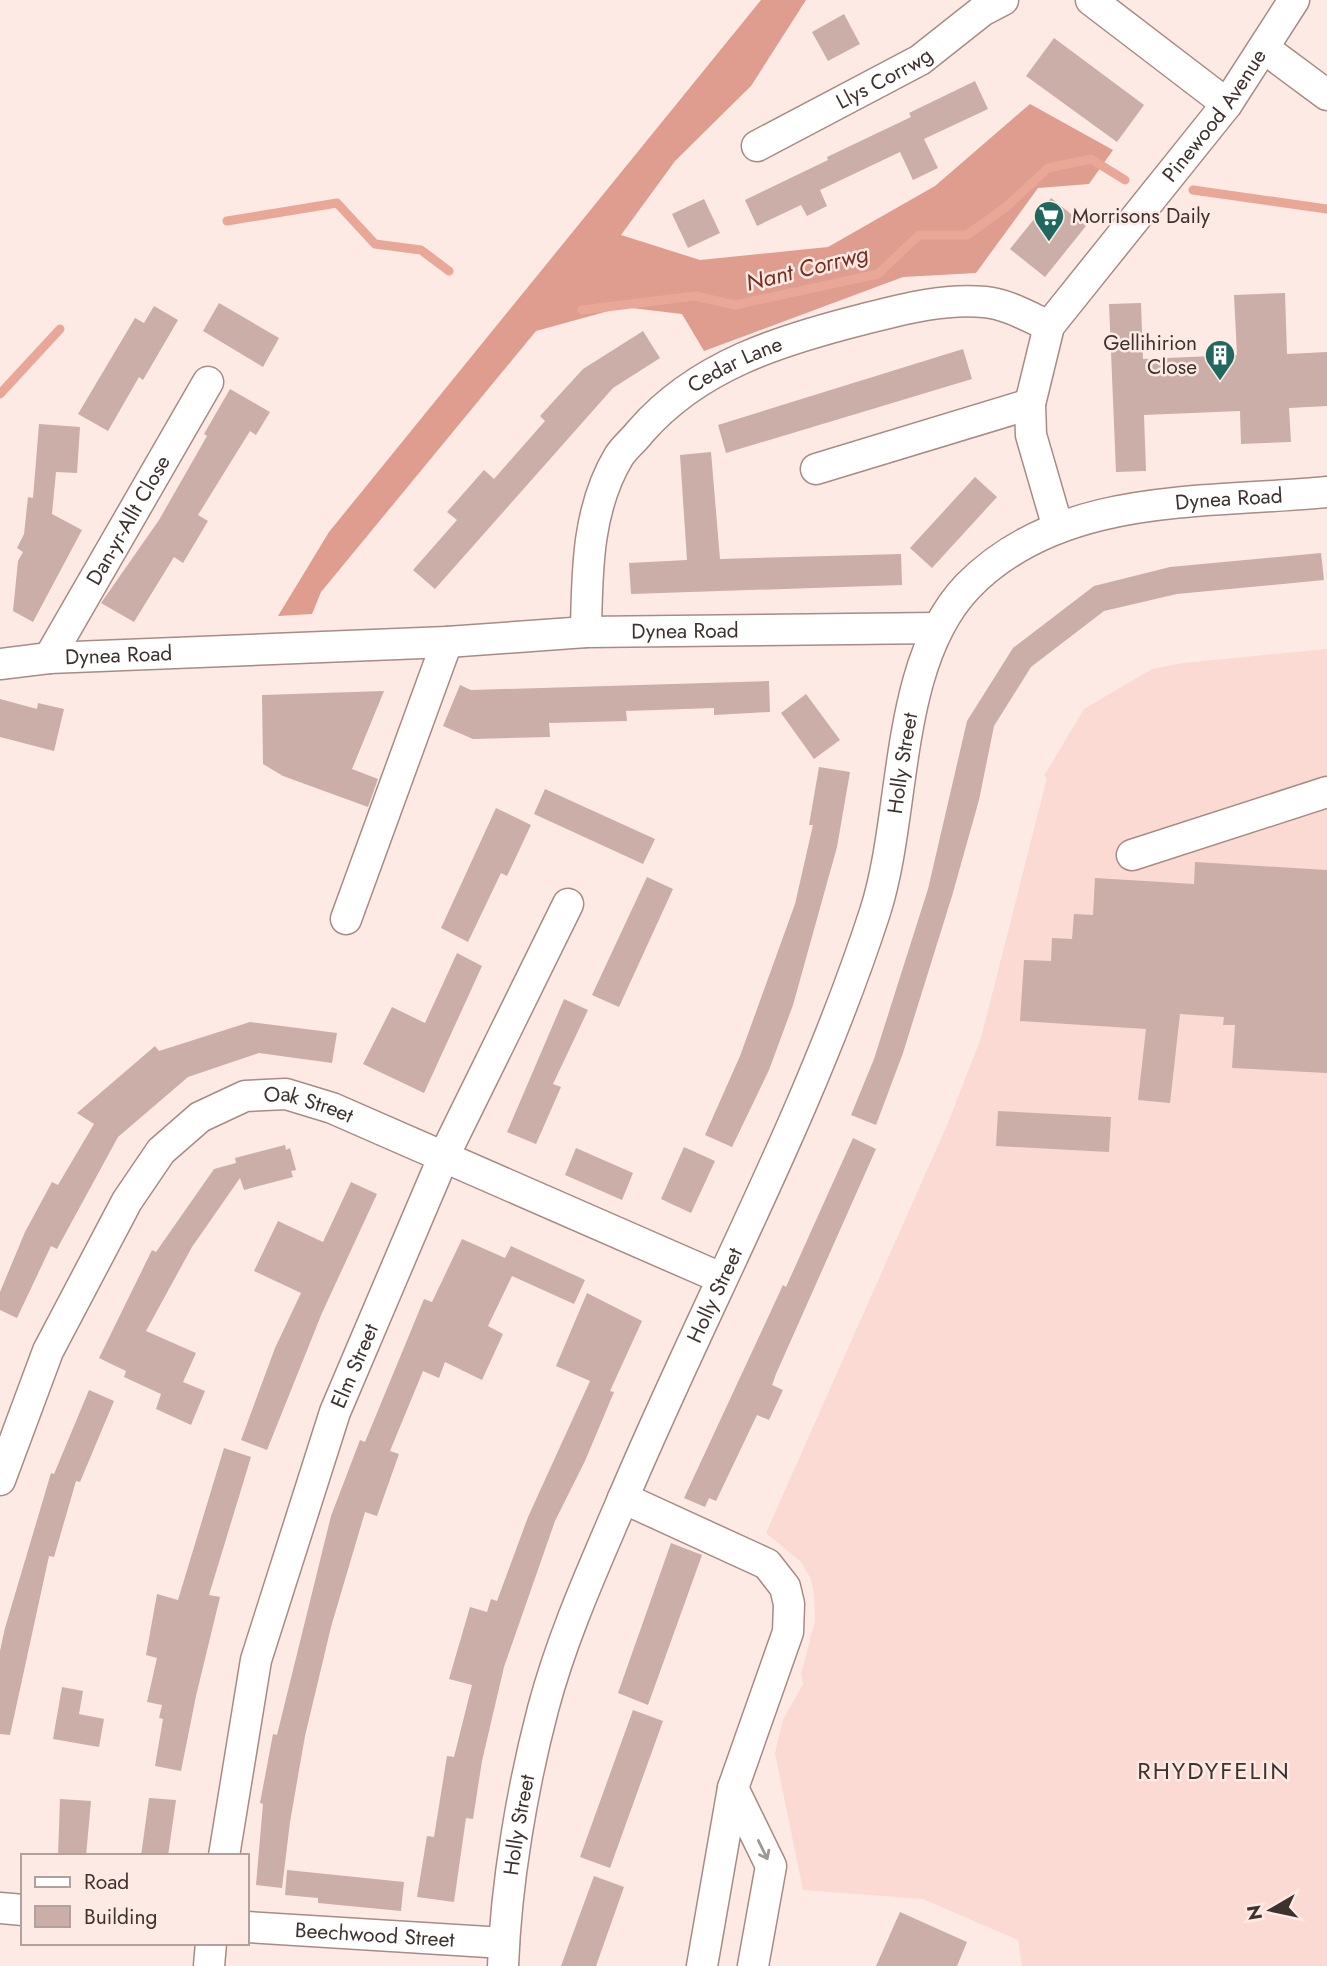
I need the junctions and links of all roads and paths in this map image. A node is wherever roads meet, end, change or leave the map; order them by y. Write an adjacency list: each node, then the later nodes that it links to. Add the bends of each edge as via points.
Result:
1 (1003, 0): 7 (street, Llys Corrwg, via 920,60)
2 (1091, 0): 6 (street)
3 (1294, 0): 4 (street, Pinewood Avenue)
4 (1265, 49): 5 (street); 6 (street, Pinewood Avenue)
5 (1327, 95)
6 (1227, 104): 8 (street, Pinewood Avenue)
7 (757, 146)
8 (1049, 326): 10 (street, Pinewood Avenue); 15 (street, Cedar Lane, via 986,302 916,306 783,342 692,384 653,417 620,456 599,504 587,559)
9 (208, 382): 17 (street, Dan-yr-Allt Close)
10 (1030, 404): 11 (street); 13 (street, Pinewood Avenue, via 1031,435)
11 (816, 469)
12 (1327, 492): 13 (street, Dynea Road, via 1106,512)
13 (1058, 528): 14 (street, Dynea Road, via 1028,539 997,559 964,591)
14 (937, 628): 15 (street, Dynea Road); 24 (street, Holly Street, via 912,713 880,894 847,999)
15 (586, 632): 16 (street, Dynea Road)
16 (447, 642): 17 (street, Dynea Road); 22 (street)
17 (50, 657): 18 (street, Dynea Road)
18 (0, 664)
19 (1327, 792): 20 (street)
20 (1132, 855)
21 (568, 904): 23 (street, Elm Street)
22 (346, 919)
23 (443, 1158): 24 (street, Oak Street); 25 (street, Oak Street, via 332,1108 285,1094 244,1096 200,1116 161,1152 127,1201 48,1351); 28 (street, Elm Street, via 335,1412 256,1660)
24 (721, 1278): 26 (street, Holly Street)
25 (0, 1480)
26 (623, 1498): 27 (street, via 767,1564 785,1587 788,1632); 33 (street, Holly Street, via 576,1608 543,1709 519,1828)
27 (733, 1788): 35 (street); 36 (street, one-way to 36, via 771,1866)
28 (224, 1854)
29 (0, 1908): 30 (street)
30 (21, 1910)
31 (248, 1927): 33 (street, Beechwood Street)
32 (211, 1945): 34 (street)
33 (503, 1955)
34 (209, 1966)
35 (702, 1966)
36 (753, 1966)

